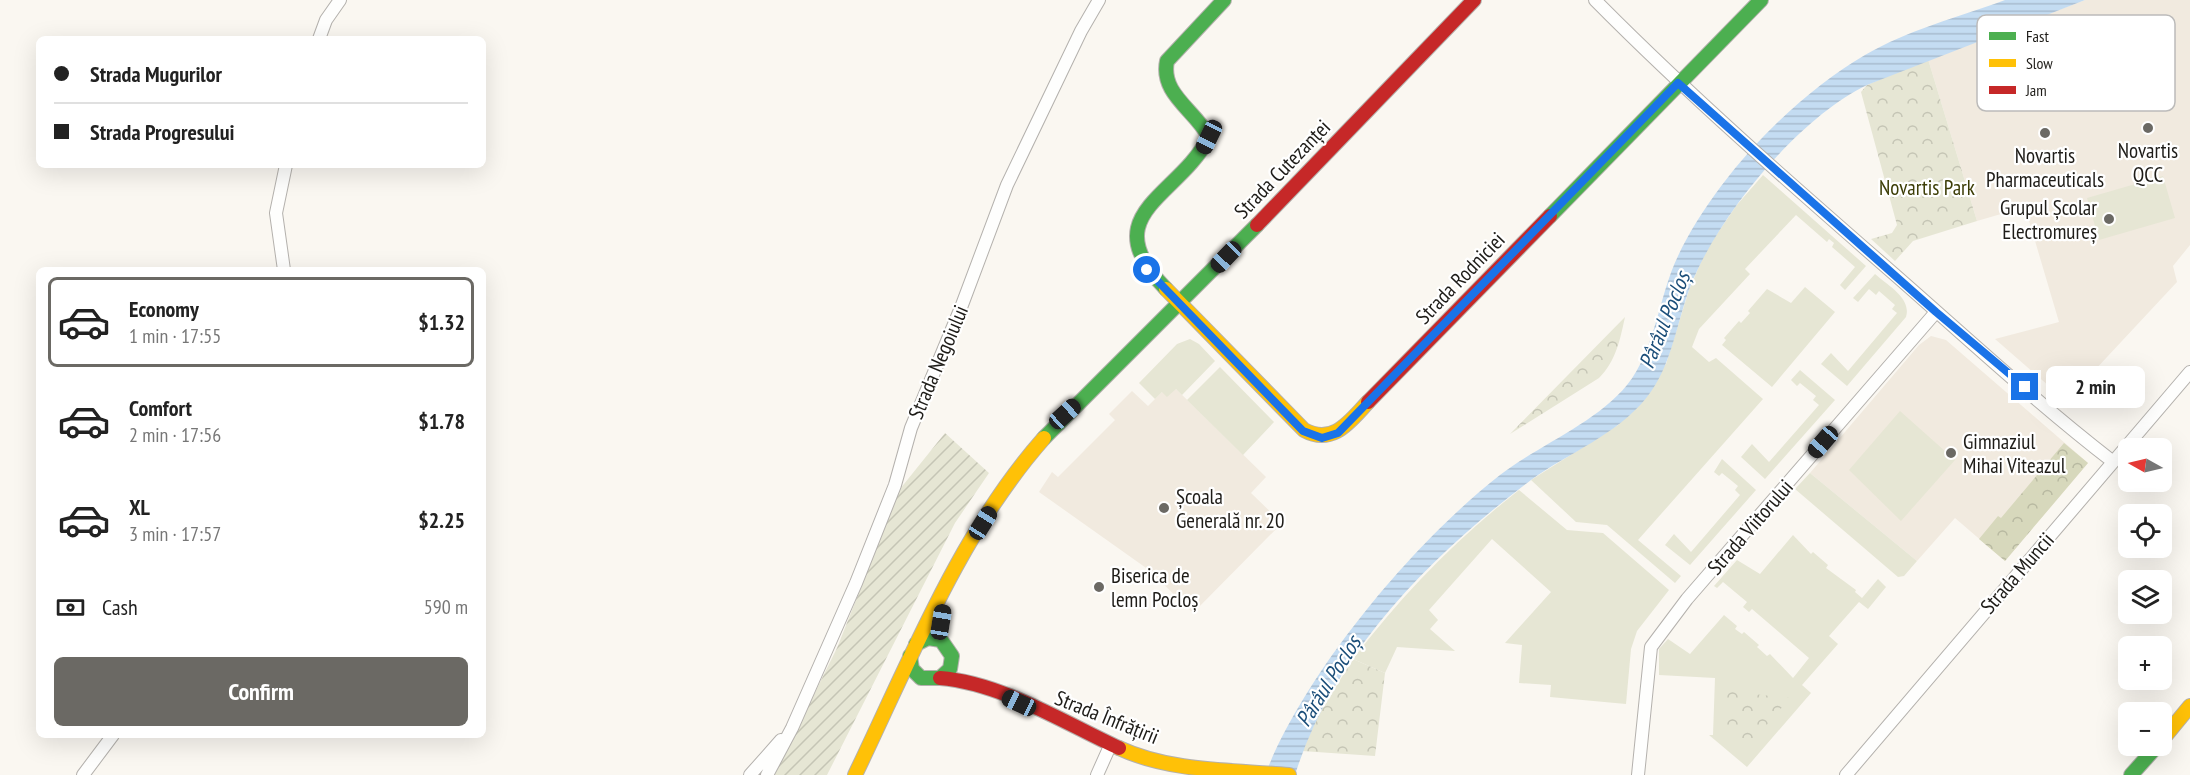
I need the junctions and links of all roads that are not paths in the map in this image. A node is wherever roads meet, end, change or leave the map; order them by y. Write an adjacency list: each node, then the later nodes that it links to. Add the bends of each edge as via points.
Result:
1 (340, 0): 7 (street)
2 (1099, 0): 23 (street, Strada Negoiului, via 1007,185 911,428 891,496 836,631)
3 (1224, 0): 11 (street, Strada Rodniciei, via 1167,61 1162,72 1166,85 1205,126 1209,137 1203,149 1145,213 1136,235 1147,270)
4 (1474, 0): 11 (street, Strada Cutezanței)
5 (1595, 0): 8 (street)
6 (1761, 0): 8 (street, Strada Rodniciei)
7 (320, 36)
8 (1678, 83): 11 (street, Strada Rodniciei, via 1338,433 1322,438 1303,431); 12 (street)
9 (285, 168): 10 (street, via 276,213)
10 (284, 267)
11 (1181, 304): 15 (street, Strada Cutezanței, via 1065,414 1017,469)
12 (1936, 312): 14 (street); 33 (street, Strada Viitorului, via 1653,643)
13 (2190, 372): 14 (street, Strada Muncii)
14 (2112, 461): 34 (street, Strada Muncii)
15 (945, 591): 16 (street, Strada Cutezanței); 17 (street, Strada Cutezanței, via 941,622); 30 (street, via 907,647 869,729)
16 (913, 650): 17 (street, via 928,638 941,640); 18 (street, via 912,669); 20 (street, Strada Cutezanței)
17 (949, 650): 18 (street, via 950,669); 19 (street, Strada Înfrățirii, via 967,674)
18 (934, 679): 19 (street, Strada Înfrățirii, via 963,680); 20 (street, Strada Cutezanței, via 908,688)
19 (987, 687): 25 (street, Strada Înfrățirii)
20 (888, 706): 30 (street, Strada Cutezanței)
21 (2190, 706): 22 (street)
22 (2172, 728)
23 (790, 730): 28 (street, Strada Negoiului); 29 (street, Strada Negoiului)
24 (111, 738): 27 (street)
25 (1110, 746): 31 (street); 32 (street, Strada Înfrățirii, via 1175,764)
26 (2148, 756): 35 (street)
27 (82, 775)
28 (750, 775)
29 (767, 775)
30 (856, 775)
31 (1097, 775)
32 (1289, 775)
33 (1638, 775)
34 (1846, 775)
35 (2131, 775)

